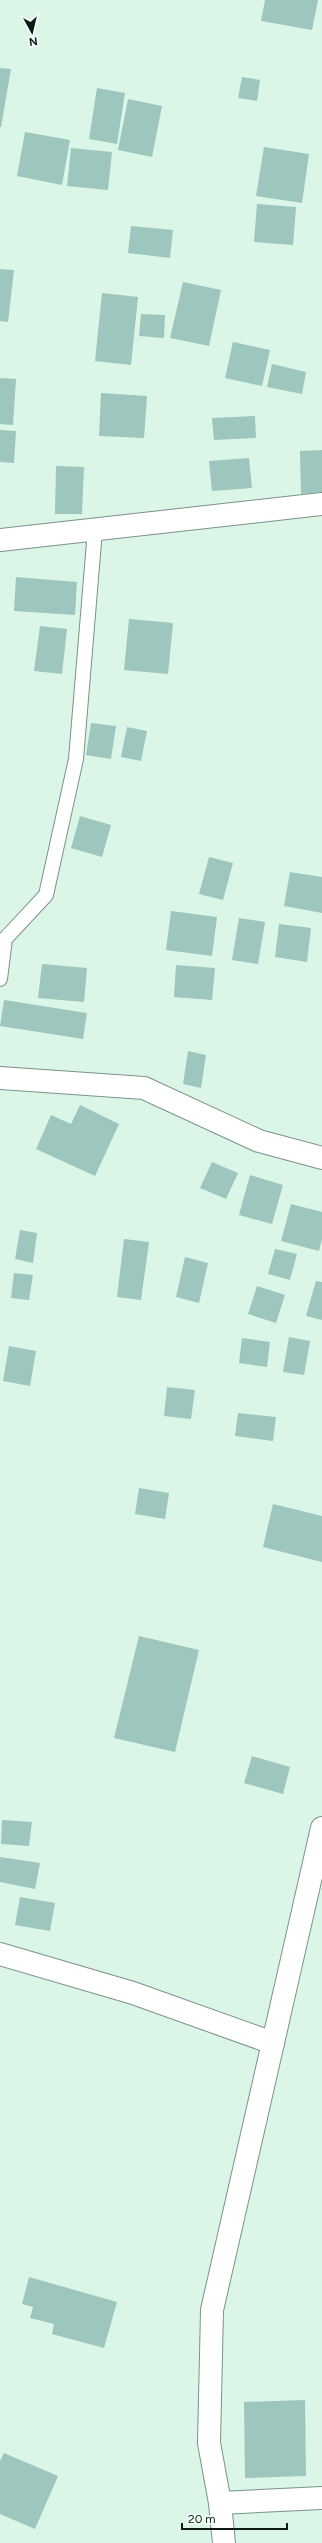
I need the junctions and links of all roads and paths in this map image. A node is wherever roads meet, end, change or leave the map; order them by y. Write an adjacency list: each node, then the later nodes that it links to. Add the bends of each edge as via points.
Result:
1 (322, 504): 2 (street)
2 (95, 530): 3 (street); 4 (lane, via 74,766 46,895 5,939)
3 (0, 540)
4 (0, 979)
5 (0, 1078): 6 (street, via 144,1088 259,1141)
6 (322, 1158)
7 (322, 1828): 9 (street)
8 (0, 1954): 9 (street, via 133,1993)
9 (273, 2043): 11 (street, via 212,2310 209,2443)
10 (322, 2498): 11 (street)
11 (220, 2503): 12 (street)
12 (224, 2543)

